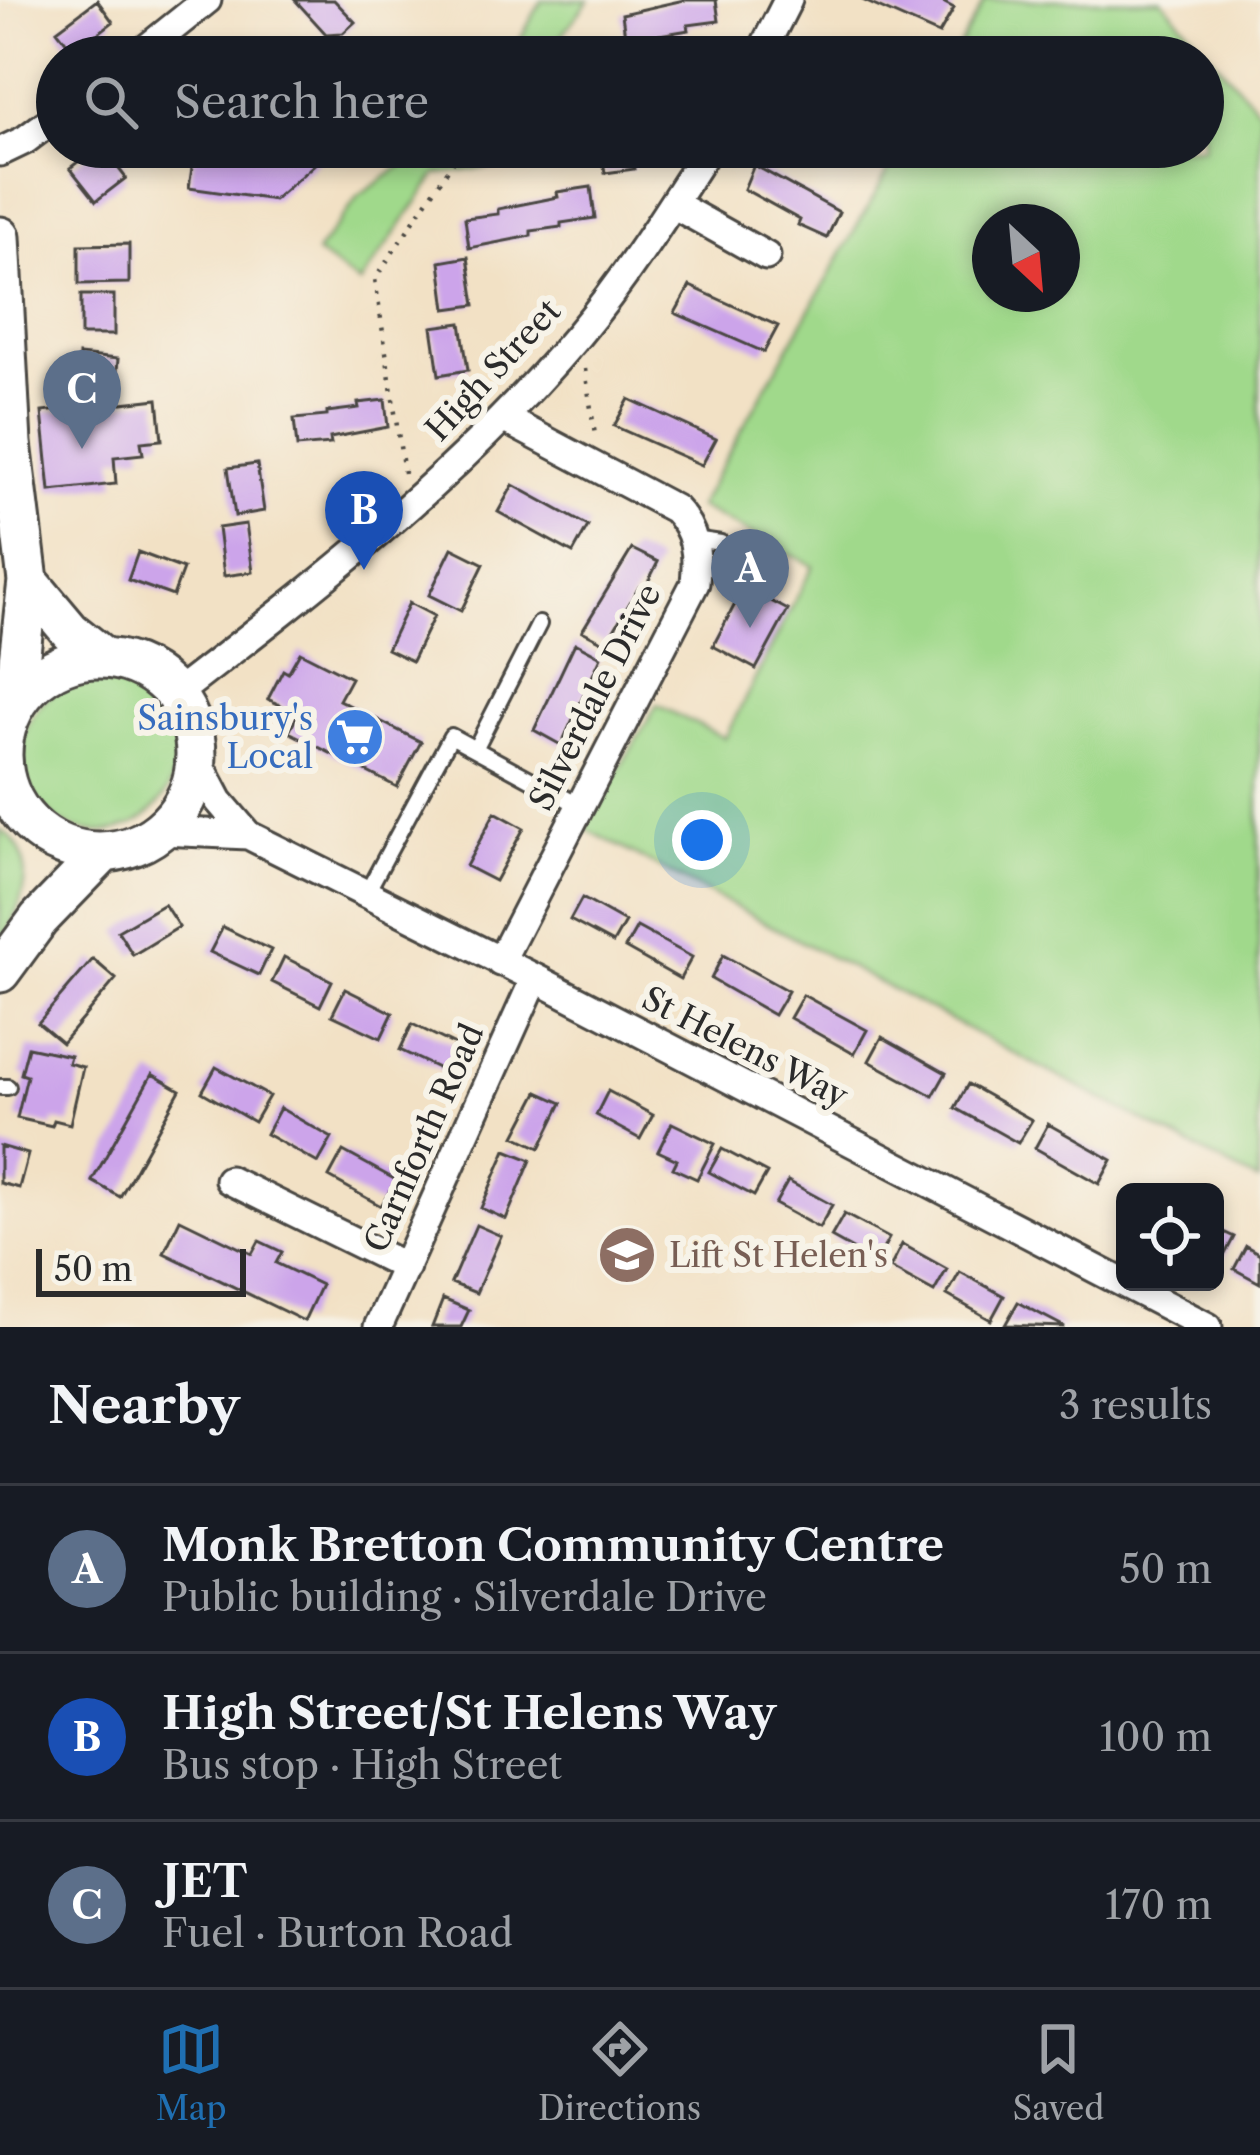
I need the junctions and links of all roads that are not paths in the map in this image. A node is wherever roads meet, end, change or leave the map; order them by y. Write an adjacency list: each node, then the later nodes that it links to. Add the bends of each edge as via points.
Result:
1 (207, 0): 3 (street)
2 (788, 0): 4 (street)
3 (162, 36)
4 (770, 36)
5 (36, 132): 6 (street)
6 (0, 152)
7 (696, 168): 8 (street, High Street)
8 (673, 204): 10 (street); 11 (street, High Street, via 579,334)
9 (0, 237): 12 (street, via 10,443)
10 (766, 256)
11 (503, 418): 15 (street, High Street, via 333,574); 19 (street, Silverdale Drive, via 675,509 708,541 695,583)
12 (28, 580): 14 (street); 16 (street)
13 (539, 624): 17 (lane)
14 (104, 658): 15 (street, via 141,667); 16 (street, via 52,670 30,686)
15 (176, 694): 18 (street)
16 (6, 723): 20 (street, via 2,773)
17 (475, 748): 19 (lane); 24 (lane, via 451,736)
18 (197, 759): 21 (street, via 186,799); 22 (street, St Helens Way)
19 (578, 806): 26 (street, Silverdale Drive)
20 (22, 819): 23 (street, via 72,850); 25 (street)
21 (161, 831): 22 (street, St Helens Way); 23 (street)
22 (248, 836): 24 (street, St Helens Way)
23 (104, 853): 25 (street)
24 (366, 893): 26 (street, St Helens Way)
25 (39, 919): 27 (street)
26 (500, 962): 28 (street, St Helens Way)
27 (0, 972)
28 (535, 978): 30 (street, Carnforth Road); 31 (street, St Helens Way)
29 (229, 1180): 30 (street)
30 (406, 1267): 32 (street, Carnforth Road)
31 (1204, 1326)
32 (378, 1327)

